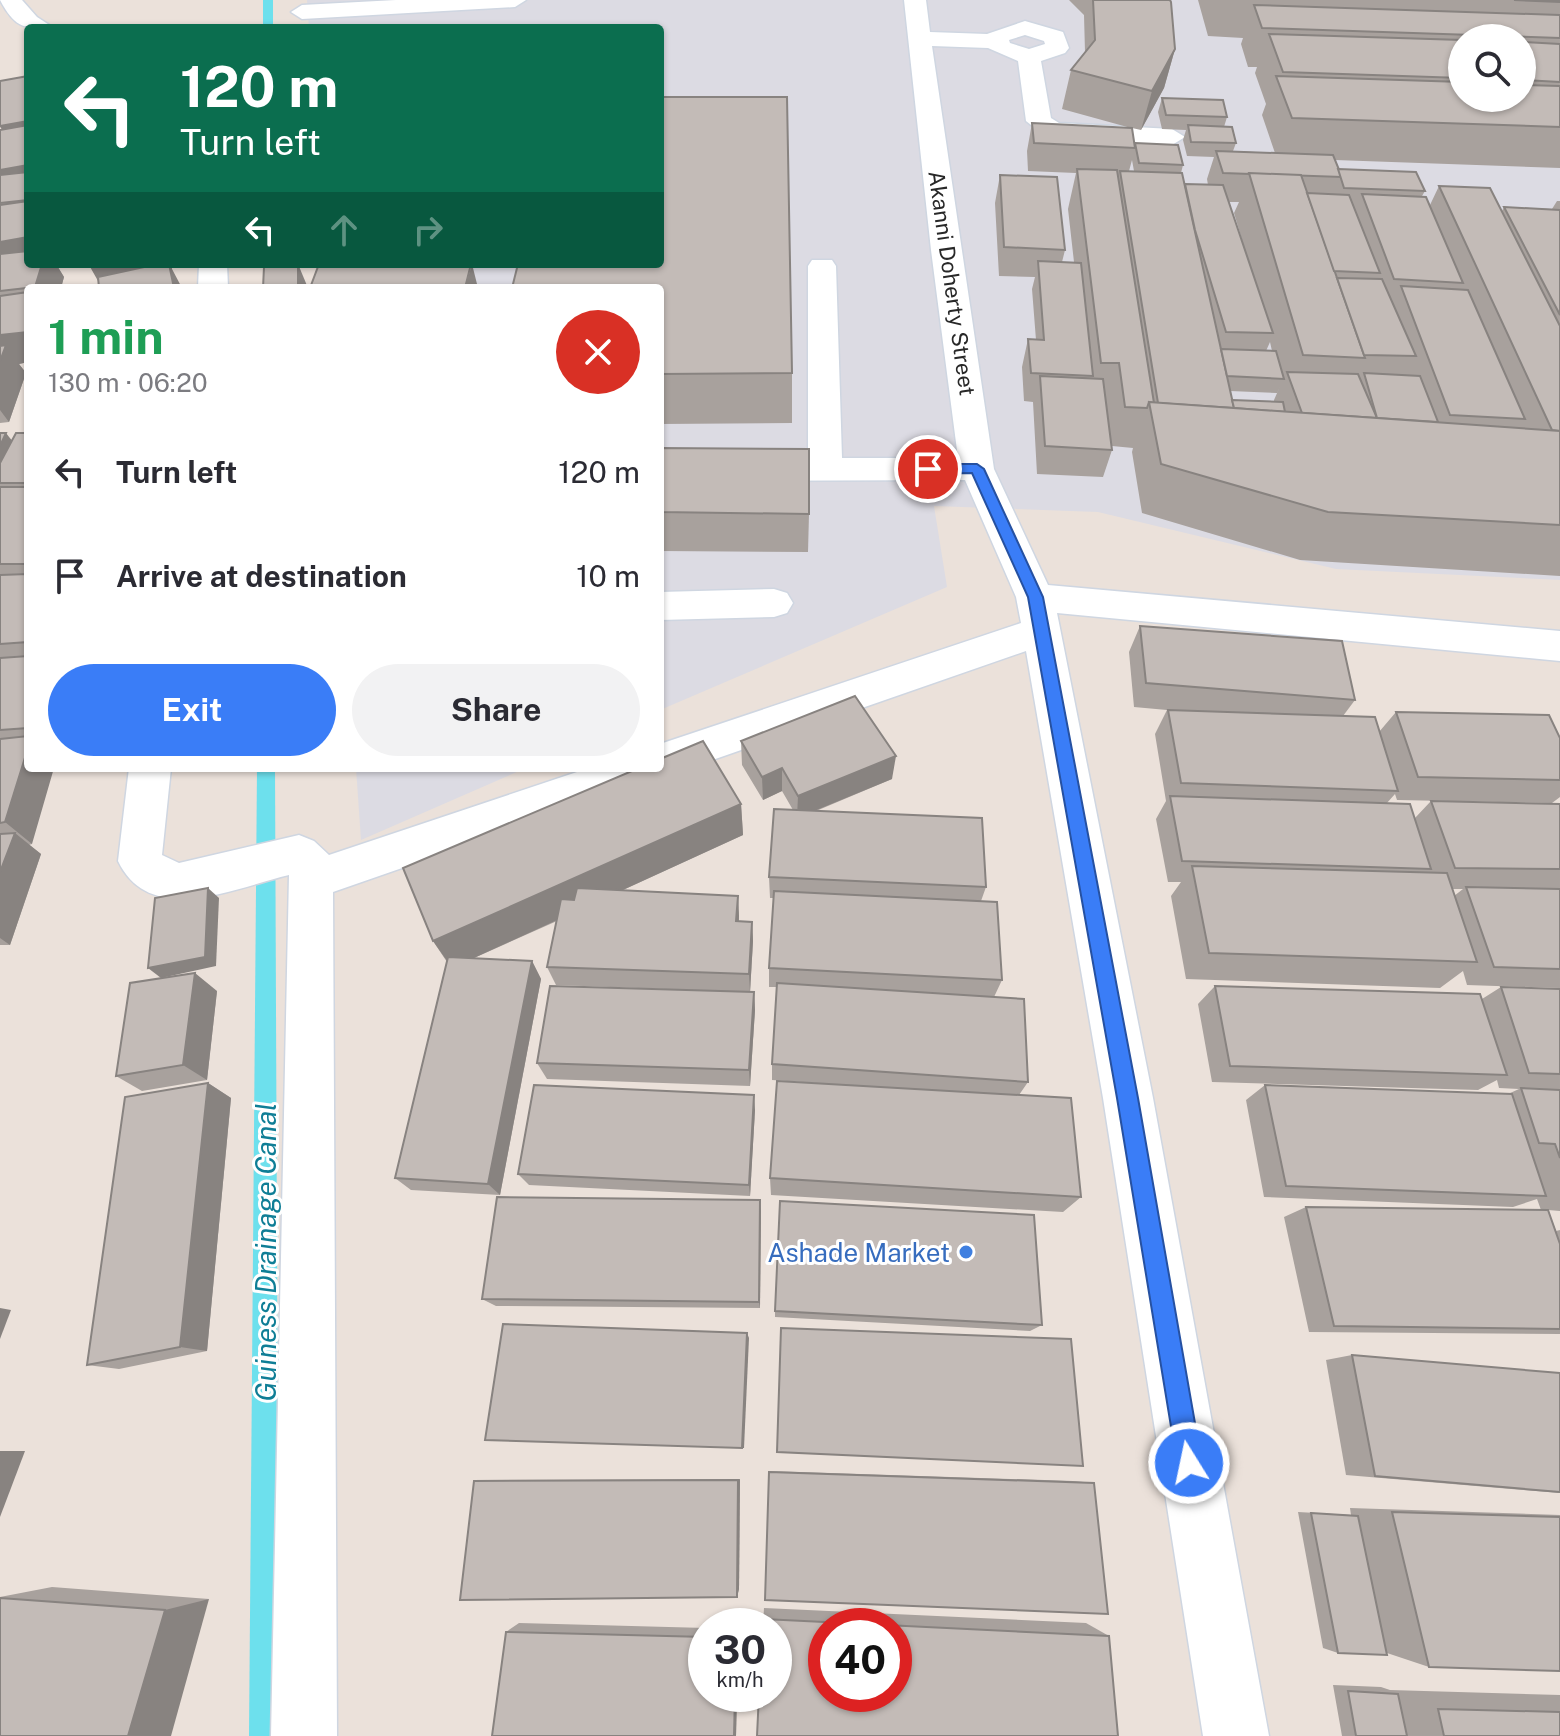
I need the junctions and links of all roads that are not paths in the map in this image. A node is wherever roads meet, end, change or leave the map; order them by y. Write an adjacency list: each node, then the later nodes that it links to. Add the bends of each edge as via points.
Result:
1 (10, 0): 6 (street)
2 (515, 0): 4 (street)
3 (1019, 0): 7 (street)
4 (302, 12)
5 (918, 20): 8 (street); 12 (street, Akanni Doherty Street)
6 (34, 24)
7 (1025, 28): 8 (street, via 1003,32); 9 (street, via 1047,32 1058,43 1051,53)
8 (996, 41): 9 (street, via 1006,52)
9 (1029, 57): 10 (street, via 1039,121 1053,130)
10 (1172, 137)
11 (822, 266): 14 (street)
12 (977, 469): 14 (street); 17 (street, Akanni Doherty Street)
13 (664, 470): 14 (street)
14 (825, 470)
15 (774, 603): 16 (street)
16 (664, 606)
17 (1038, 614): 18 (street); 19 (street); 24 (street, Akanni Doherty Street, via 1128,1098)
18 (1559, 647)
19 (664, 759)
20 (150, 772): 22 (street, via 140,861 154,876 179,882)
21 (626, 772): 22 (street)
22 (294, 870): 23 (street)
23 (304, 1736)
24 (1236, 1736)

